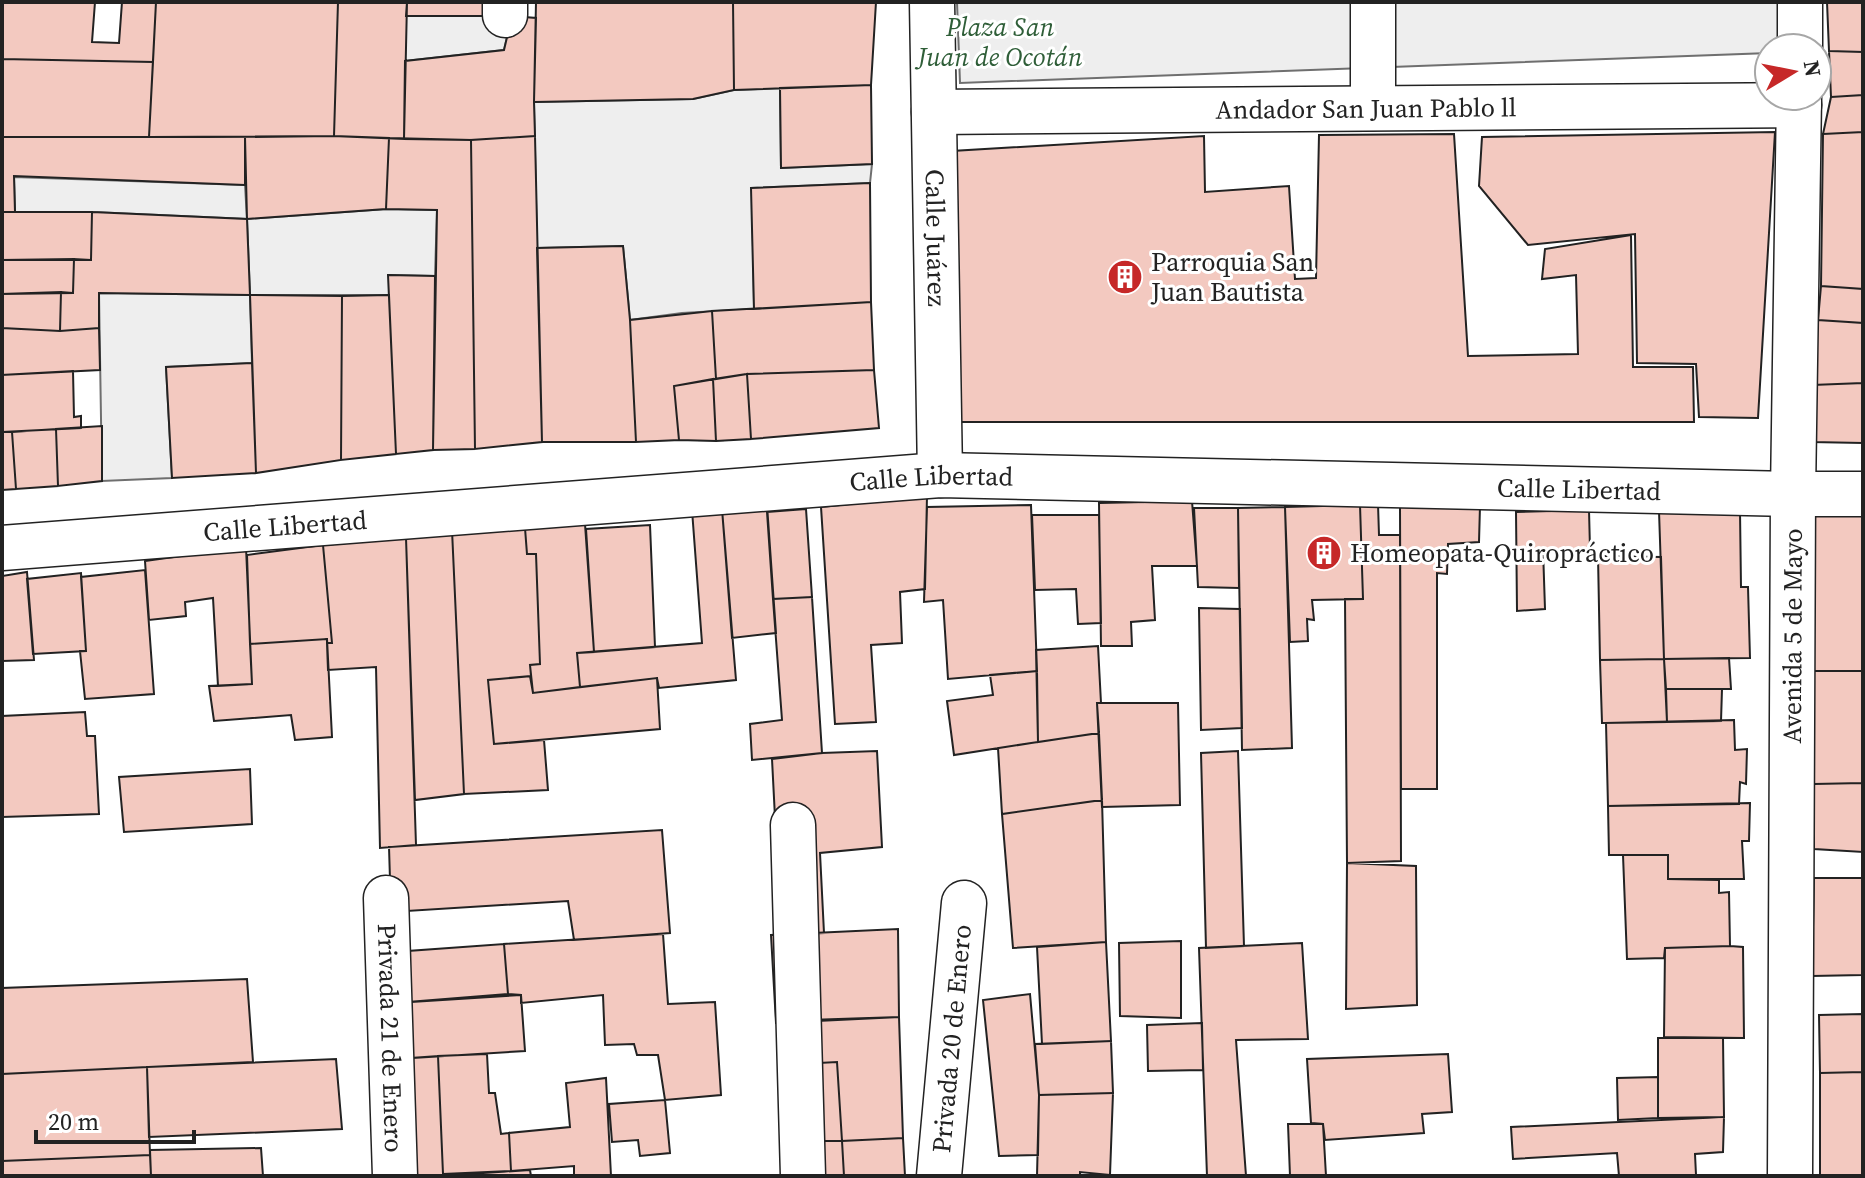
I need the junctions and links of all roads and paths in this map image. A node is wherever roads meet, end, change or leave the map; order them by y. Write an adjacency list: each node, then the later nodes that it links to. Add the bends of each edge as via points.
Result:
1 (932, 2): 7 (street, Calle Juárez)
2 (1373, 2): 6 (street)
3 (1800, 2): 4 (street)
4 (1800, 32)
5 (1753, 101): 6 (street, Andador San Juan Pablo ll)
6 (1373, 108): 7 (street, Andador San Juan Pablo ll)
7 (934, 112): 9 (street, Calle Juárez)
8 (1799, 112): 10 (street, Avenida 5 de Mayo)
9 (940, 475): 10 (street, Calle Libertad); 12 (street, Calle Libertad)
10 (1793, 494): 11 (street, Calle Libertad); 19 (street, Avenida 5 de Mayo)
11 (1863, 494)
12 (2, 548)
13 (793, 825): 17 (street)
14 (386, 898): 16 (street, Privada 21 de Enero)
15 (964, 903): 18 (street, Privada 20 de Enero)
16 (395, 1176)
17 (803, 1176)
18 (939, 1176)
19 (1790, 1176)

